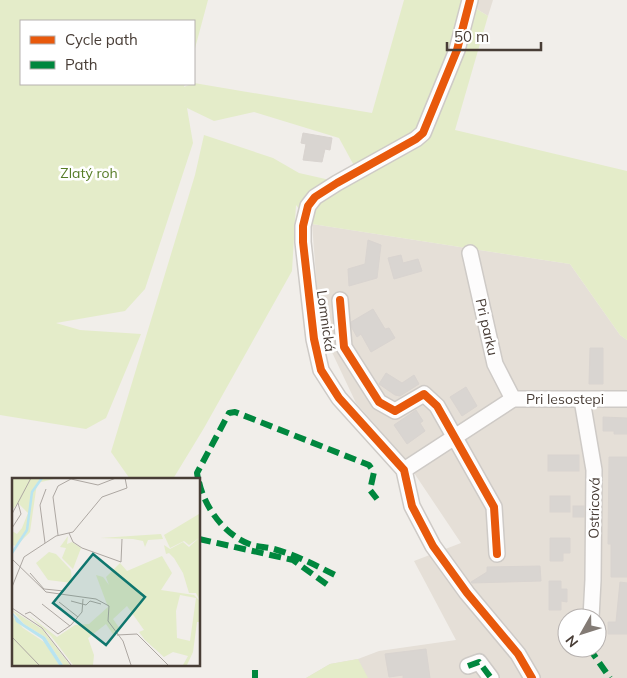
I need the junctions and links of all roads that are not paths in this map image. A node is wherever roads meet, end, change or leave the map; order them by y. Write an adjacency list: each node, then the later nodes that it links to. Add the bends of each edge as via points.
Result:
1 (470, 0): 8 (street, Lomnická, via 457,50 423,132 315,197 308,206 303,226 314,339 321,370 339,398)
2 (470, 252): 4 (street, Pri parku, via 496,364)
3 (340, 300): 7 (street, via 344,346 379,402 395,412 424,394 437,406)
4 (513, 399): 6 (street, Pri lesostepi); 7 (street, Pri lesostepi)
5 (627, 399): 6 (street, Pri lesostepi)
6 (582, 400): 10 (street, Ostricová, via 594,470)
7 (454, 438): 8 (street, Pri lesostepi); 9 (street, via 494,507)
8 (404, 470): 13 (street, Lomnická, via 412,506 433,546 518,654)
9 (497, 554)
10 (592, 608)
11 (468, 666): 12 (street, via 479,662)
12 (491, 678)
13 (532, 678)

